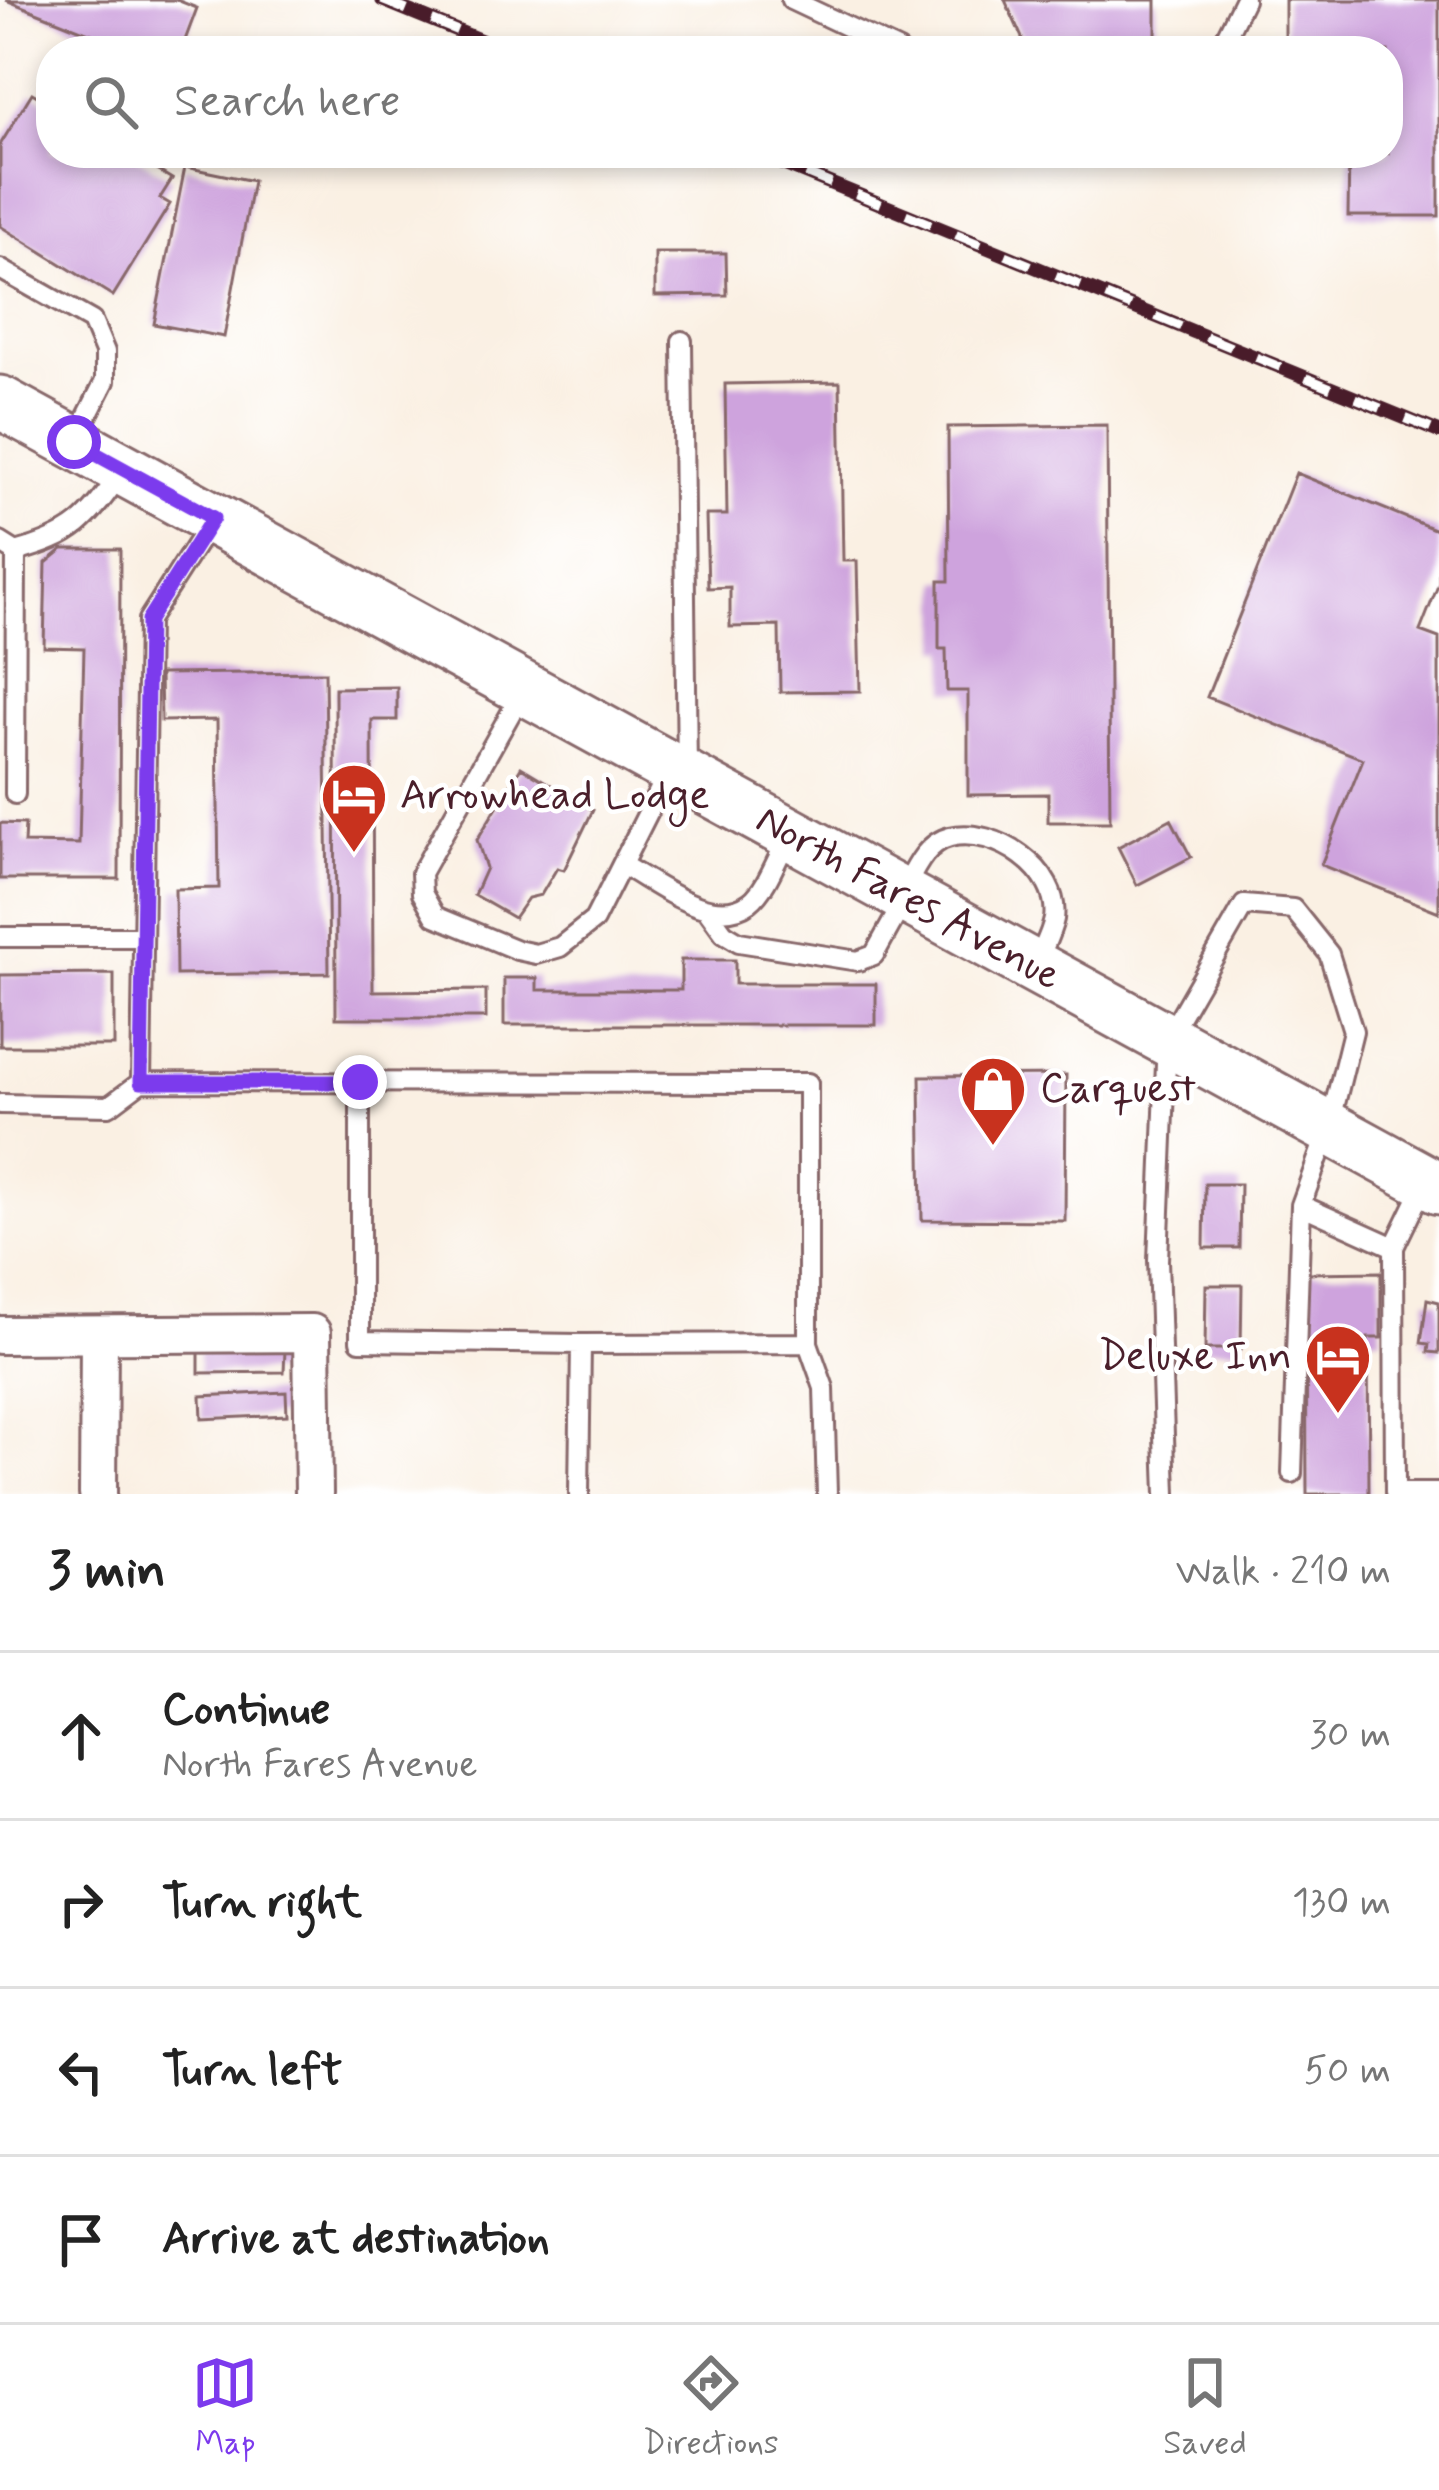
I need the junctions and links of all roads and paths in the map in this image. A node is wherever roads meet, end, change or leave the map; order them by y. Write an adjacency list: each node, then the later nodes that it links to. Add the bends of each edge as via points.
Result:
1 (791, 0): 3 (lane)
2 (1244, 0): 4 (lane)
3 (867, 36)
4 (1227, 36)
5 (0, 269): 8 (lane, via 92,321 105,352 105,381)
6 (682, 341): 13 (lane)
7 (0, 402): 8 (street, North Fares Avenue)
8 (74, 442): 9 (street, North Fares Avenue)
9 (124, 469): 10 (street, North Fares Avenue); 11 (lane, via 94,511 59,540)
10 (213, 518): 12 (street, North Fares Avenue); 19 (lane, via 148,620)
11 (8, 547): 14 (lane)
12 (524, 688): 13 (street, North Fares Avenue); 16 (lane, via 421,873 422,893 435,916 536,954 560,947 594,920)
13 (679, 773): 15 (street, North Fares Avenue); 16 (lane)
14 (15, 794)
15 (790, 834): 17 (street, North Fares Avenue); 18 (lane, via 752,901)
16 (622, 865): 18 (lane)
17 (904, 896): 18 (lane, via 874,955 858,961 739,942); 21 (street, North Fares Avenue); 21 (lane, via 923,854 948,837 978,836 1013,850 1050,891 1054,918)
18 (708, 911)
19 (142, 937): 20 (lane); 23 (lane)
20 (0, 938)
21 (1035, 968): 22 (street, North Fares Avenue)
22 (1167, 1040): 26 (street, North Fares Avenue); 26 (lane, via 1244,905 1293,909 1329,955 1353,1031); 40 (lane, via 1158,1260)
23 (141, 1082): 24 (lane); 25 (lane, via 109,1106)
24 (360, 1082): 32 (lane, via 808,1083); 33 (lane, via 360,1341)
25 (0, 1104)
26 (1329, 1128): 27 (street, North Fares Avenue); 28 (lane)
27 (1432, 1185): 29 (lane)
28 (1301, 1205): 29 (lane); 34 (lane)
29 (1394, 1247): 35 (lane, via 1395,1493)
30 (0, 1335): 31 (street)
31 (99, 1335): 36 (street); 37 (street, via 312,1333)
32 (808, 1343): 33 (lane); 39 (lane, via 824,1388)
33 (581, 1344): 38 (lane)
34 (1292, 1473)
35 (1439, 1493)
36 (98, 1494)
37 (314, 1494)
38 (580, 1494)
39 (826, 1494)
40 (1166, 1494)

